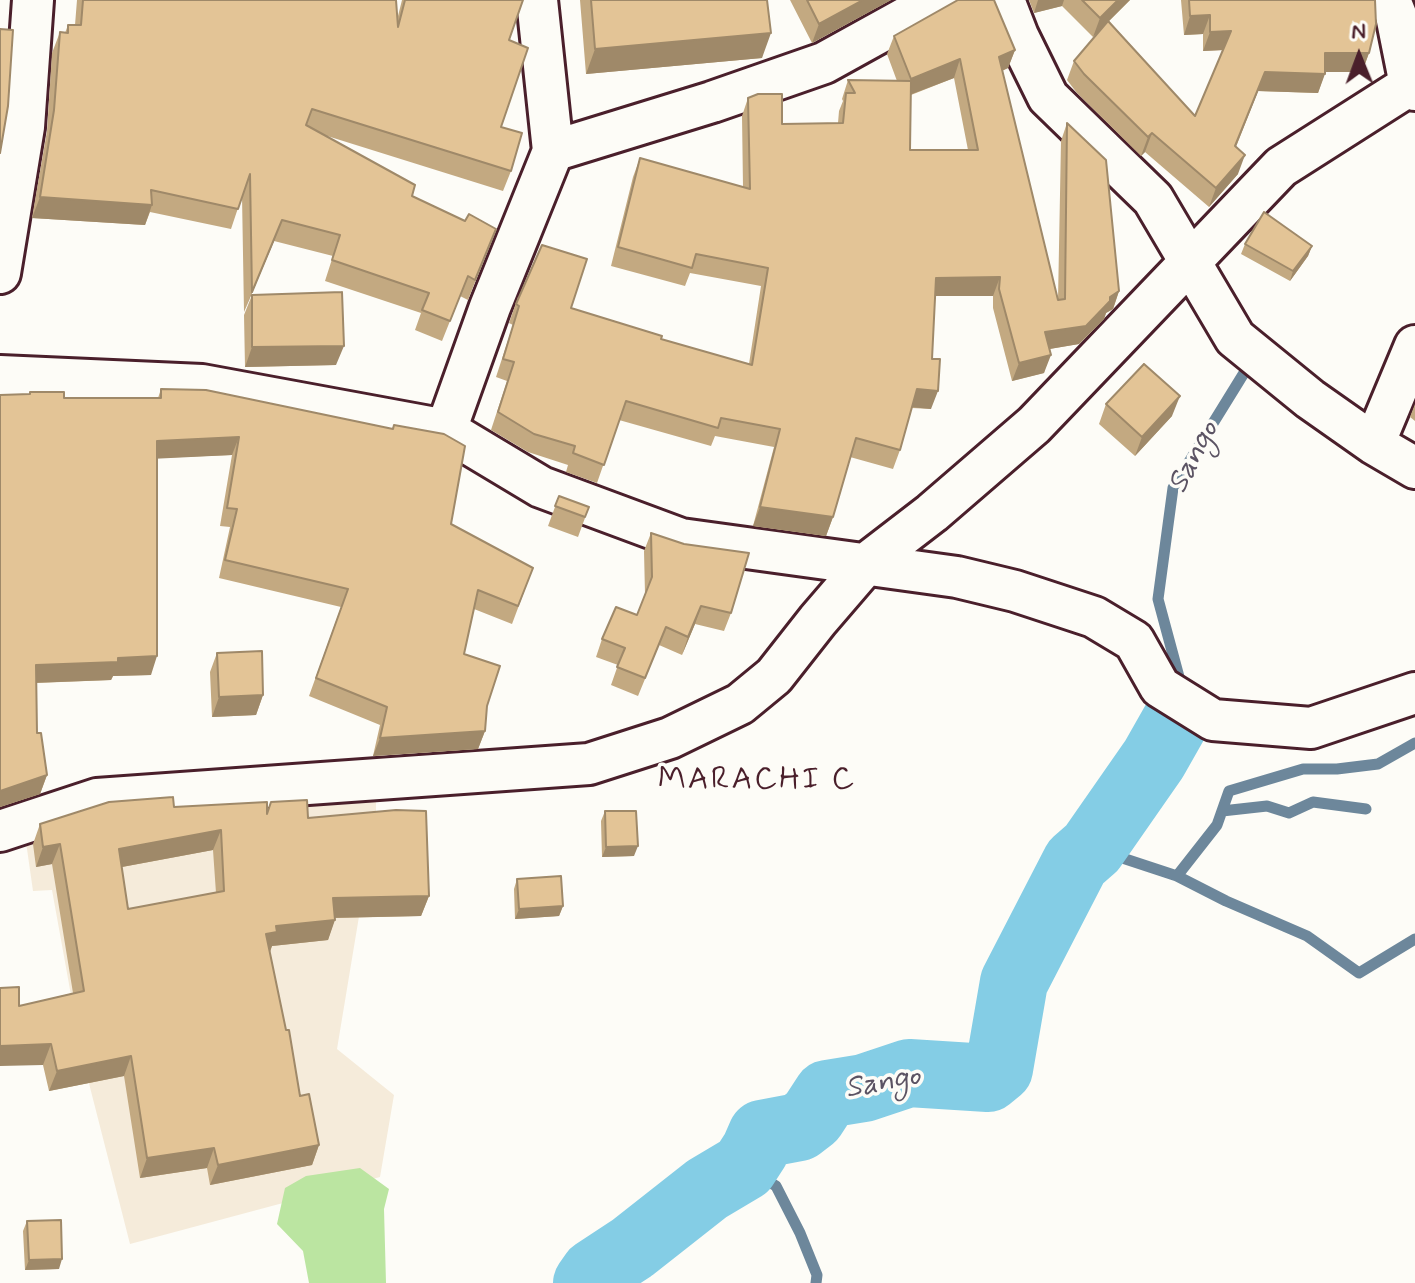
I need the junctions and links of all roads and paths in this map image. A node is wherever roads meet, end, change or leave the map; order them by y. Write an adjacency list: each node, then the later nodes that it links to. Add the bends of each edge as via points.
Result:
1 (33, 0): 9 (street, via 24,127)
2 (537, 0): 7 (street)
3 (938, 0): 7 (street, via 824,63)
4 (1004, 0): 8 (street, via 1048,97 1153,199)
5 (1390, 0): 6 (street)
6 (1413, 88): 8 (street, via 1281,167)
7 (553, 151): 12 (street)
8 (1191, 262): 13 (street, via 1235,338); 15 (street, via 1034,425)
9 (0, 273)
10 (1415, 346): 13 (street)
11 (0, 376): 12 (street, via 202,385)
12 (446, 430): 15 (street, via 541,487 681,539)
13 (1374, 444): 14 (street)
14 (1415, 468)
15 (867, 563): 16 (street, via 971,580 1094,617 1134,641 1160,687 1213,720 1311,728); 17 (street, via 774,676 740,704 670,738 589,764 97,799)
16 (1415, 693)
17 (0, 831)

